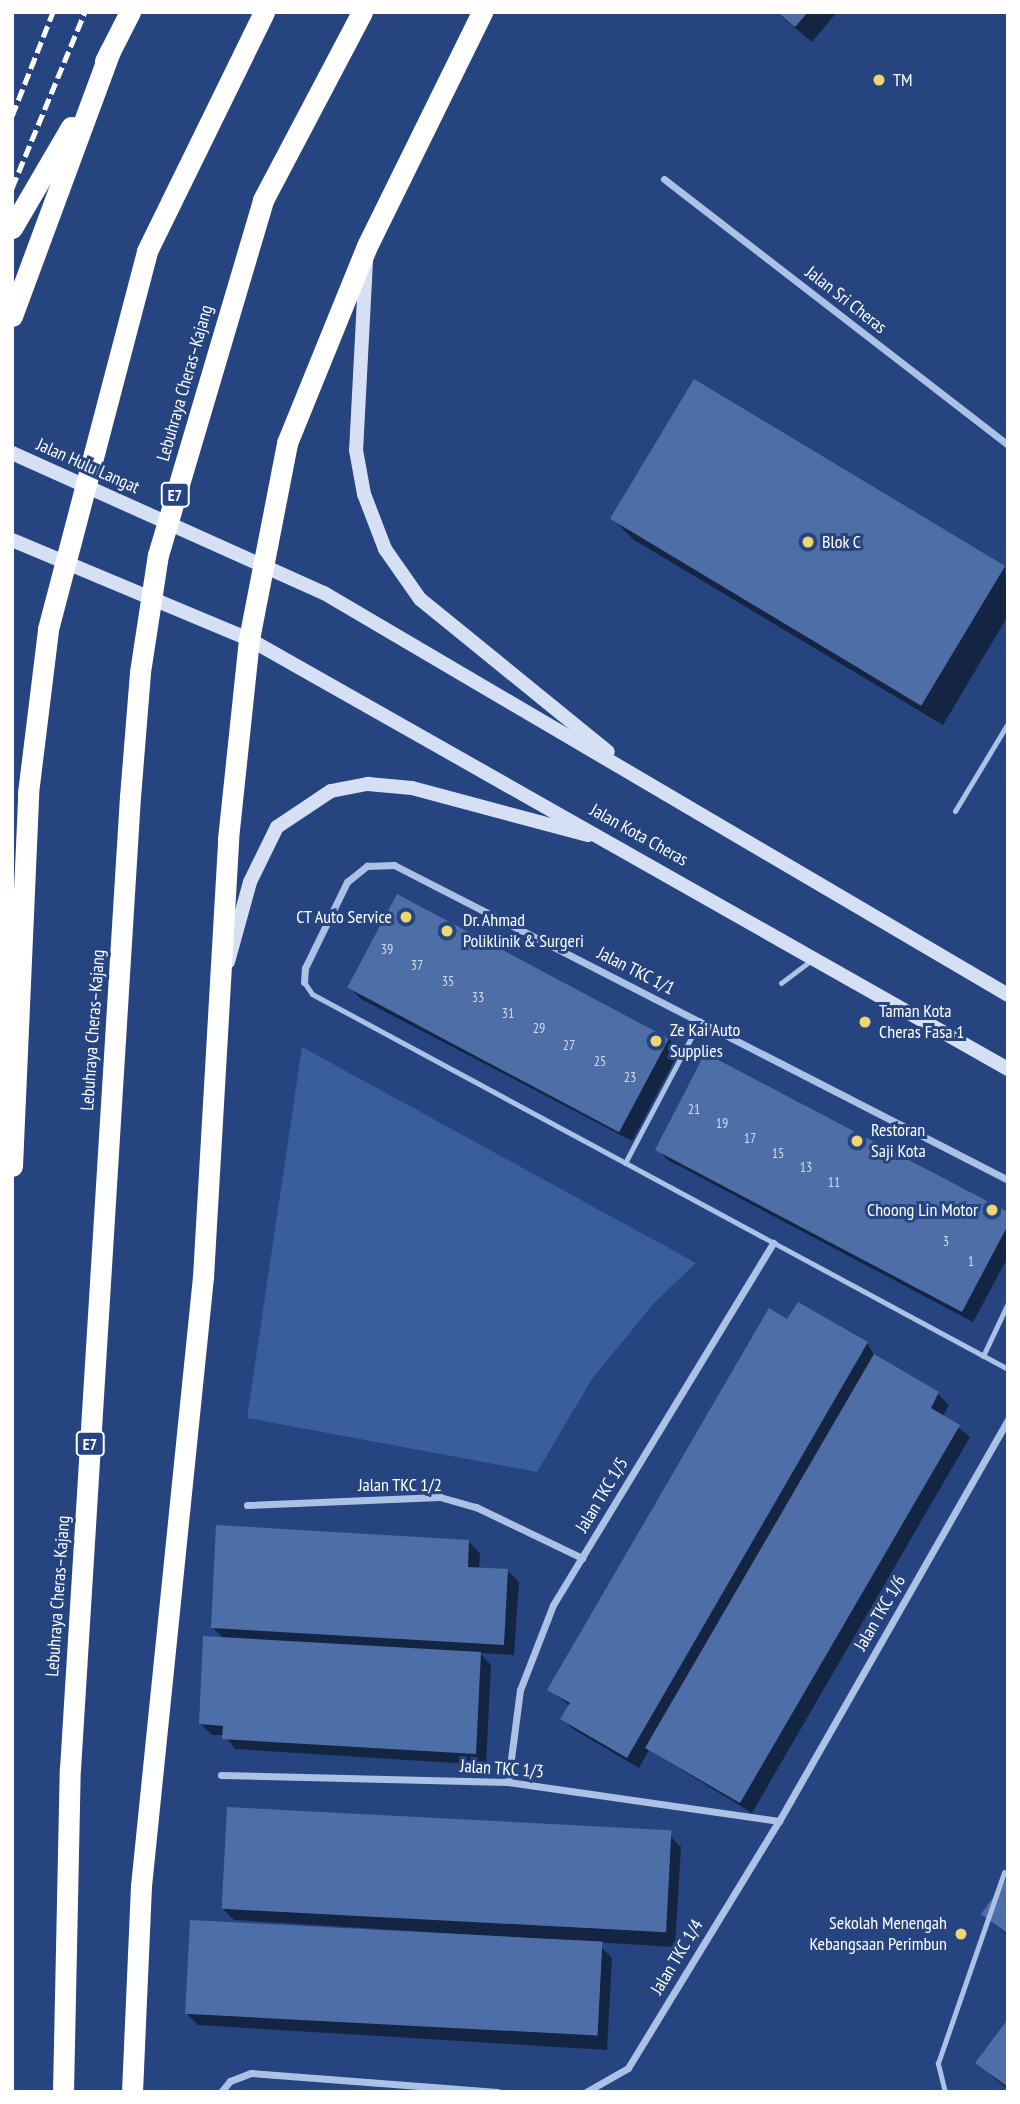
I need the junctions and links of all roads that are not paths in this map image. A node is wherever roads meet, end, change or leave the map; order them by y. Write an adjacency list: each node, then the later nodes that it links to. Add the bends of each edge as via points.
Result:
1 (131, 12): 5 (highway)
2 (264, 12): 27 (highway, bridge, via 147,251 48,629 28,793)
3 (362, 12): 40 (highway, Lebuhraya Cheras–Kajang / E7, bridge, via 263,200 158,555 140,672 70,1769)
4 (482, 12): 8 (highway)
5 (110, 51): 7 (highway); 9 (highway)
6 (664, 179): 10 (street, Jalan Sri Cheras)
7 (12, 228)
8 (367, 246): 13 (highway, via 287,443); 16 (main road, via 356,450 364,494 385,549 420,599)
9 (12, 316)
10 (1008, 445)
11 (12, 453): 13 (main road, Jalan Hulu Langat)
12 (12, 540): 14 (main road)
13 (264, 565): 14 (highway); 16 (main road, Jalan Hulu Langat, via 324,593)
14 (249, 639): 18 (main road, Jalan Kota Cheras); 20 (highway, via 228,839)
15 (1008, 723): 17 (lane)
16 (645, 782): 23 (main road)
17 (955, 811)
18 (616, 844): 19 (main road, Jalan Kota Cheras); 20 (main road, via 412,788 368,784 331,791 277,827 250,882)
19 (816, 957): 22 (lane); 25 (main road, Jalan Kota Cheras)
20 (222, 981): 41 (highway, via 203,1277 141,1886)
21 (304, 982): 24 (street, Jalan TKC 1/1, via 305,968 347,882 367,866 394,864); 26 (lane, via 312,994)
22 (781, 983)
23 (1008, 995)
24 (700, 1021): 26 (lane); 28 (street, Jalan TKC 1/1)
25 (1008, 1069)
26 (625, 1163): 29 (lane)
27 (12, 1166)
28 (1008, 1180)
29 (774, 1243): 31 (lane); 35 (street, Jalan TKC 1/5)
30 (1008, 1303): 31 (lane)
31 (983, 1356): 32 (lane)
32 (1008, 1369)
33 (1008, 1420): 38 (street, Jalan TKC 1/6)
34 (247, 1505): 35 (street, Jalan TKC 1/2, via 440,1497 476,1507)
35 (582, 1558): 37 (street, Jalan TKC 1/5, via 554,1605 520,1690)
36 (221, 1775): 37 (street, Jalan TKC 1/3)
37 (508, 1782): 38 (street, Jalan TKC 1/3)
38 (779, 1821): 44 (street, Jalan TKC 1/4, via 628,2068)
39 (1004, 1872): 45 (lane, via 939,2063)
40 (63, 2092)
41 (132, 2092)
42 (221, 2092): 43 (street, via 230,2081 251,2073)
43 (497, 2092)
44 (586, 2092)
45 (945, 2092)

